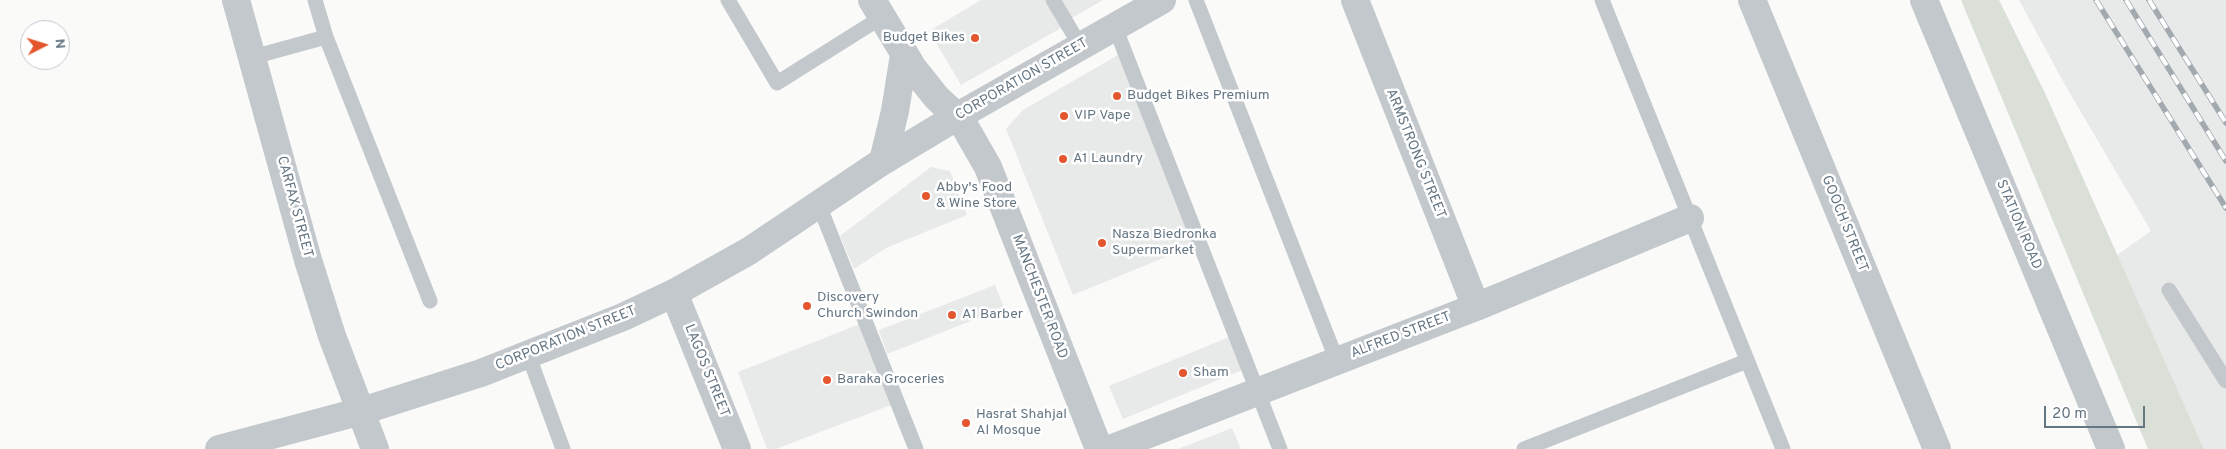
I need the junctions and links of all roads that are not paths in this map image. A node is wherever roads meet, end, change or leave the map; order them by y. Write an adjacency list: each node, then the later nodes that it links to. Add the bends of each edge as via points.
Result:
1 (236, 0): 16 (street, CARFAX STREET)
2 (315, 0): 13 (lane)
3 (728, 0): 11 (lane, via 777,83)
4 (1053, 0): 14 (lane)
5 (1162, 0): 12 (street, CORPORATION STREET)
6 (1196, 0): 26 (lane)
7 (1355, 0): 24 (street, ARMSTRONG STREET)
8 (1602, 0): 20 (lane)
9 (1752, 0): 41 (street, GOOCH STREET)
10 (1924, 0): 42 (street, STATION ROAD)
11 (877, 9): 15 (street, MANCHESTER ROAD)
12 (1115, 27): 14 (street, CORPORATION STREET); 29 (lane)
13 (326, 37): 16 (lane); 23 (lane)
14 (1081, 46): 17 (street, CORPORATION STREET)
15 (904, 55): 17 (street, MANCHESTER ROAD, via 937,98); 18 (street)
16 (253, 57): 30 (street, CARFAX STREET, via 311,270 344,371)
17 (958, 116): 18 (street, CORPORATION STREET); 36 (street, MANCHESTER ROAD, via 988,167)
18 (883, 161): 19 (street, CORPORATION STREET)
19 (819, 205): 22 (street, CORPORATION STREET, via 749,251); 35 (lane)
20 (1690, 218): 24 (street, ALFRED STREET); 27 (lane)
21 (2169, 290): 28 (lane)
22 (674, 293): 25 (street, CORPORATION STREET); 34 (street, LAGOS STREET)
23 (430, 301)
24 (1476, 307): 26 (street, ALFRED STREET)
25 (528, 354): 30 (street, CORPORATION STREET); 33 (lane)
26 (1337, 361): 29 (street, ALFRED STREET)
27 (1747, 361): 39 (lane); 40 (lane)
28 (2226, 381)
29 (1258, 392): 37 (street, ALFRED STREET); 38 (lane)
30 (362, 411): 31 (street, CORPORATION STREET); 32 (street, CARFAX STREET)
31 (219, 449)
32 (375, 449)
33 (563, 449)
34 (737, 449)
35 (916, 449)
36 (1099, 449)
37 (1110, 449)
38 (1280, 449)
39 (1524, 449)
40 (1783, 449)
41 (1937, 449)
42 (2111, 449)

